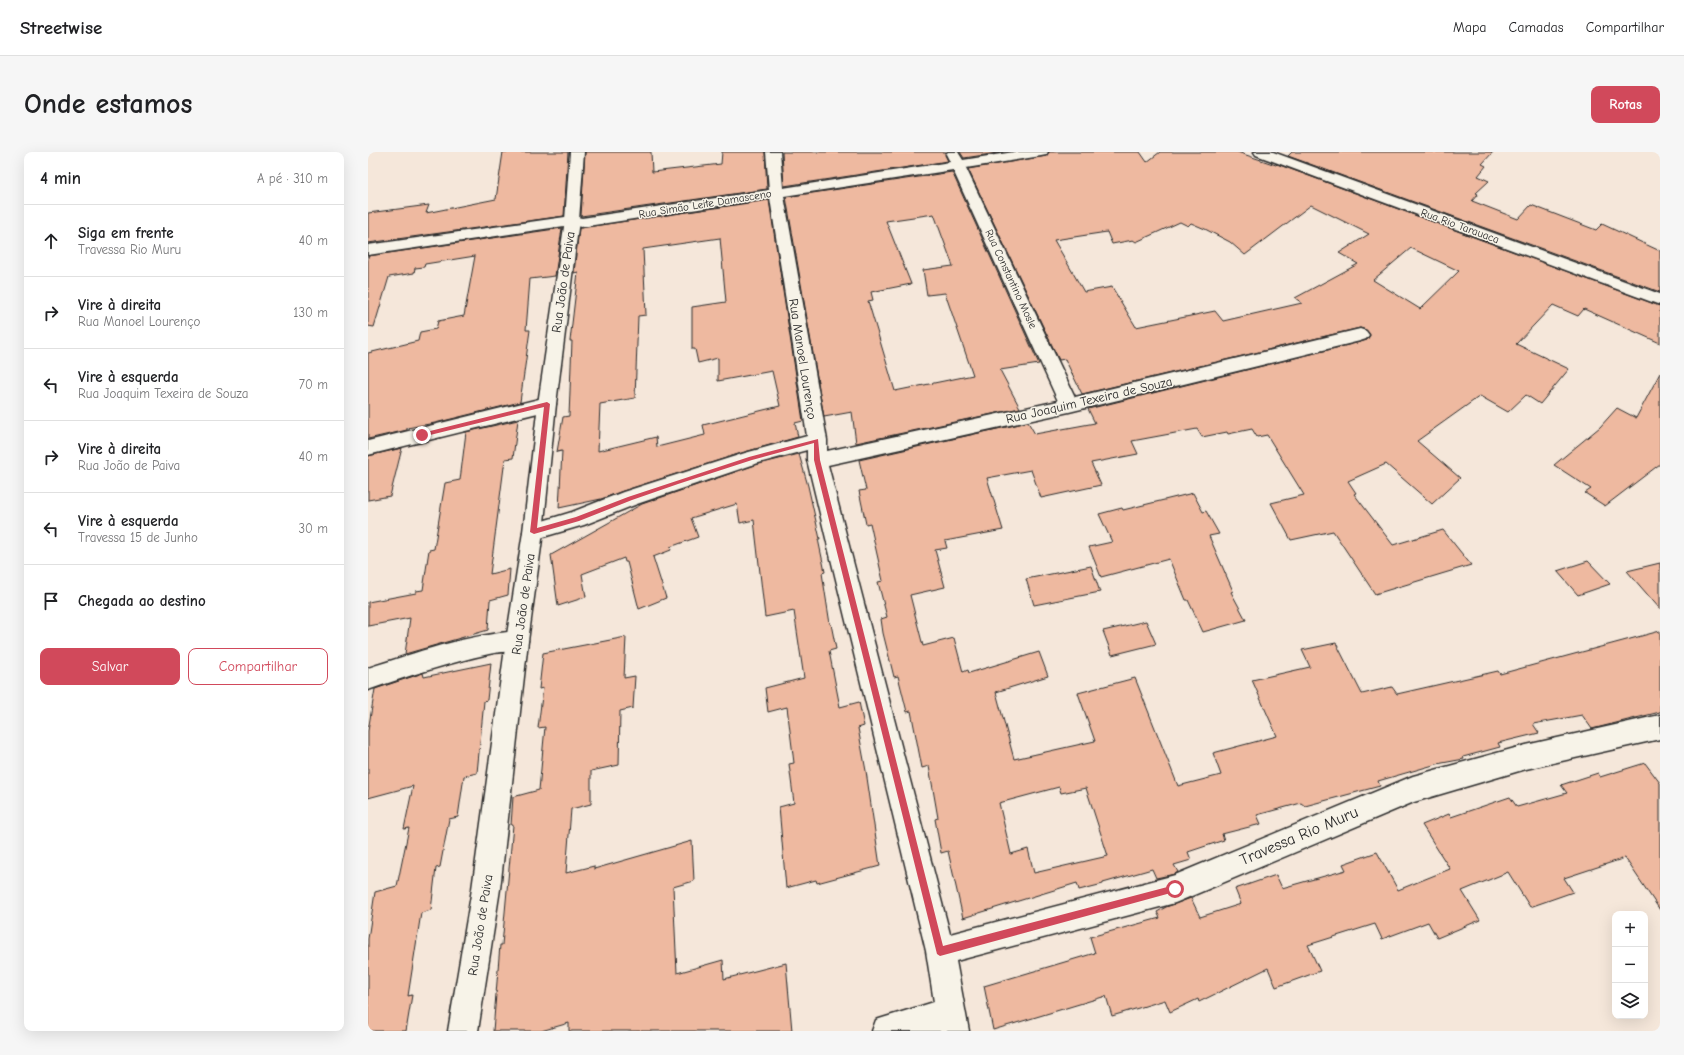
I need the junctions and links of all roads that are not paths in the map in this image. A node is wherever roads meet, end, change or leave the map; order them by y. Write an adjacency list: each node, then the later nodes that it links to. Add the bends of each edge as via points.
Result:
1 (577, 152): 7 (street, Rua João de Paiva)
2 (774, 152): 6 (street, Rua Manoel Lourenço)
3 (1041, 152): 5 (street, Rua Simão Leite Damasceno)
4 (1261, 152): 9 (street, Rua Rio Tarauaca)
5 (956, 159): 6 (street, Rua Simão Leite Damasceno); 12 (street, Rua Constantino Mosle)
6 (776, 192): 7 (street, Rua Simão Leite Damasceno, via 581,223); 14 (street, Rua Manoel Lourenço)
7 (572, 220): 8 (street, Rua Simão Leite Damasceno); 11 (street, Rua João de Paiva)
8 (368, 250)
9 (1660, 300)
10 (1360, 335): 12 (street, Rua Joaquim Texeira de Souza)
11 (547, 404): 13 (street); 15 (street, Rua João de Paiva)
12 (1069, 405): 14 (street, Rua Joaquim Texeira de Souza)
13 (368, 448)
14 (817, 450): 15 (street, Rua Joaquim Texeira de Souza, via 752,458); 19 (street, Rua Manoel Lourenço)
15 (534, 532): 16 (street, Rua João de Paiva)
16 (517, 641): 17 (street, via 491,643 425,660); 21 (street, Rua João de Paiva, via 486,889)
17 (368, 679)
18 (1660, 727): 19 (street, Travessa Rio Muru, via 1526,757 1413,789 1175,889)
19 (940, 951): 20 (street, Rua Manoel Lourenço)
20 (952, 1022): 22 (street)
21 (463, 1031)
22 (887, 1031)

